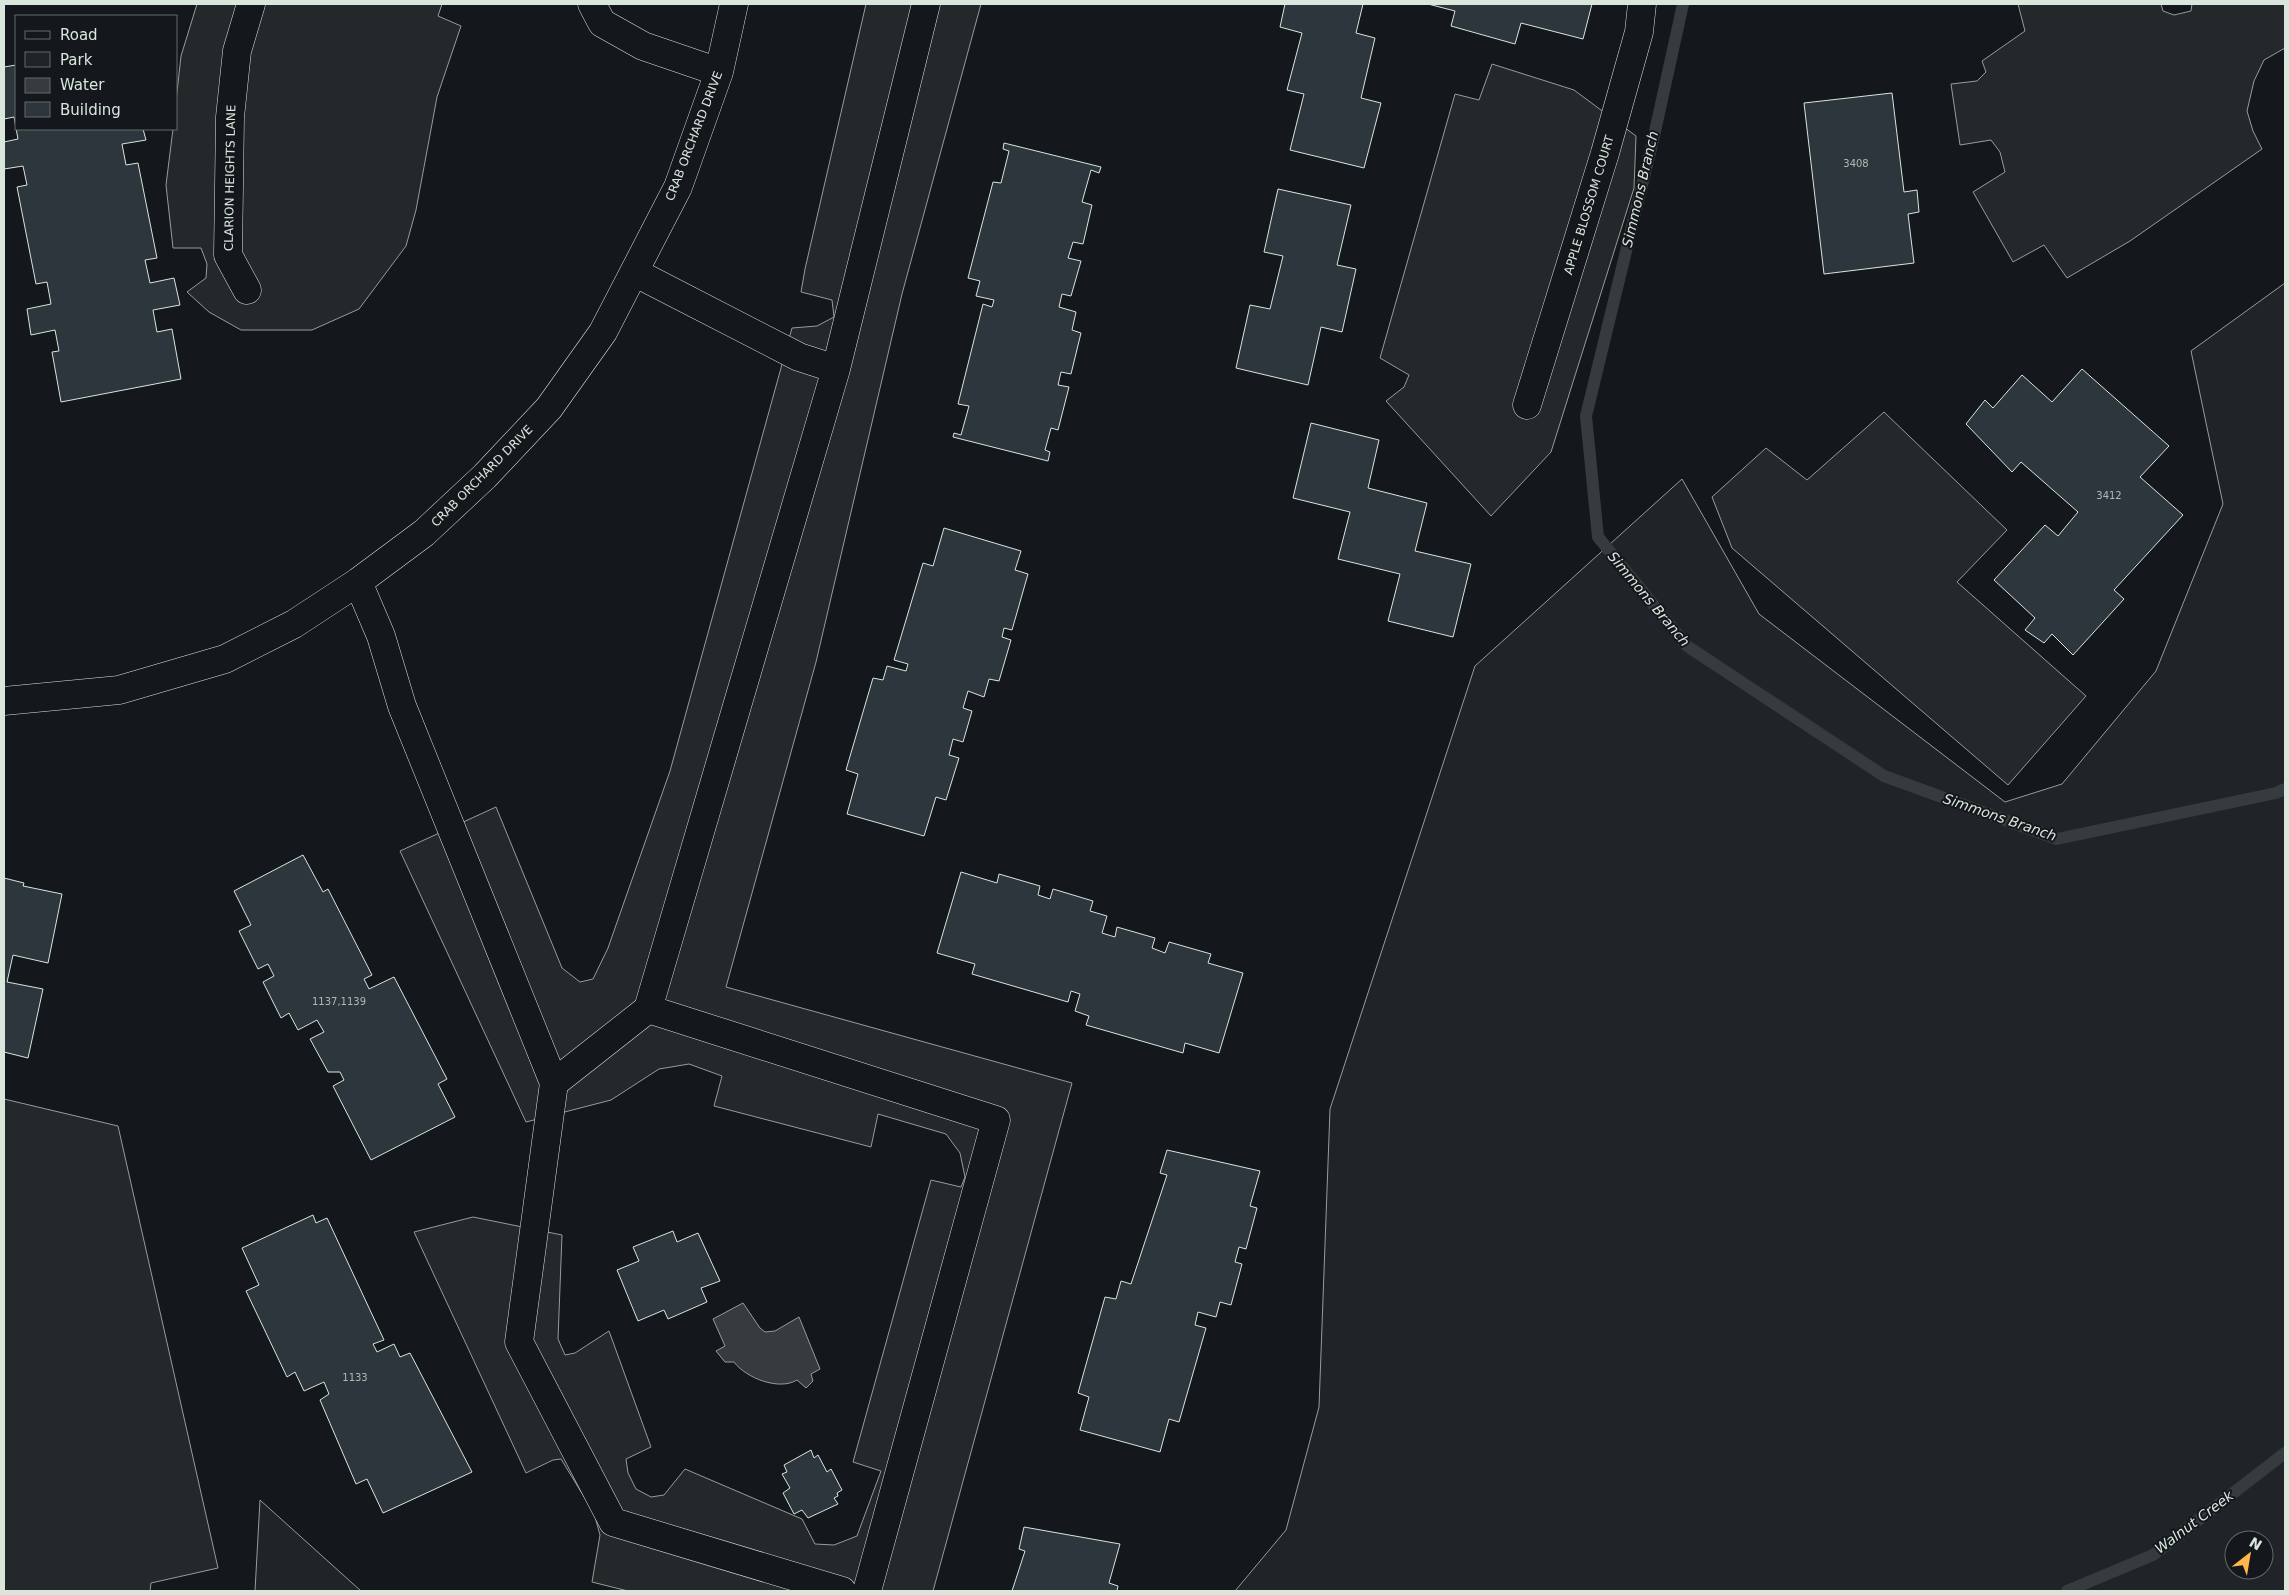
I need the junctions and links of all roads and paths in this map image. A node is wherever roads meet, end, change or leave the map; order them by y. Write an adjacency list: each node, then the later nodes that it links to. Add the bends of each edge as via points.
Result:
1 (251, 4): 8 (street, CLARION HEIGHTS LANE, via 238,51 230,117 228,255)
2 (592, 4): 6 (street, via 602,23 643,46)
3 (734, 4): 6 (street, CRAB ORCHARD DRIVE)
4 (926, 4): 9 (street)
5 (1642, 4): 10 (street, APPLE BLOSSOM COURT, via 1640,32)
6 (719, 72): 7 (street, CRAB ORCHARD DRIVE, via 678,187)
7 (634, 272): 9 (street, via 799,358); 11 (street, CRAB ORCHARD DRIVE, via 603,332 549,408 485,476 424,533)
8 (246, 290)
9 (836, 369): 13 (street)
10 (1527, 405)
11 (358, 582): 12 (street, CRAB ORCHARD DRIVE, via 294,624 225,659 119,690); 14 (street, via 381,636 402,706)
12 (4, 701)
13 (648, 1009): 14 (street); 16 (street, via 996,1120)
14 (554, 1083): 15 (street, via 520,1342 613,1522)
15 (842, 1591)
16 (867, 1591)

